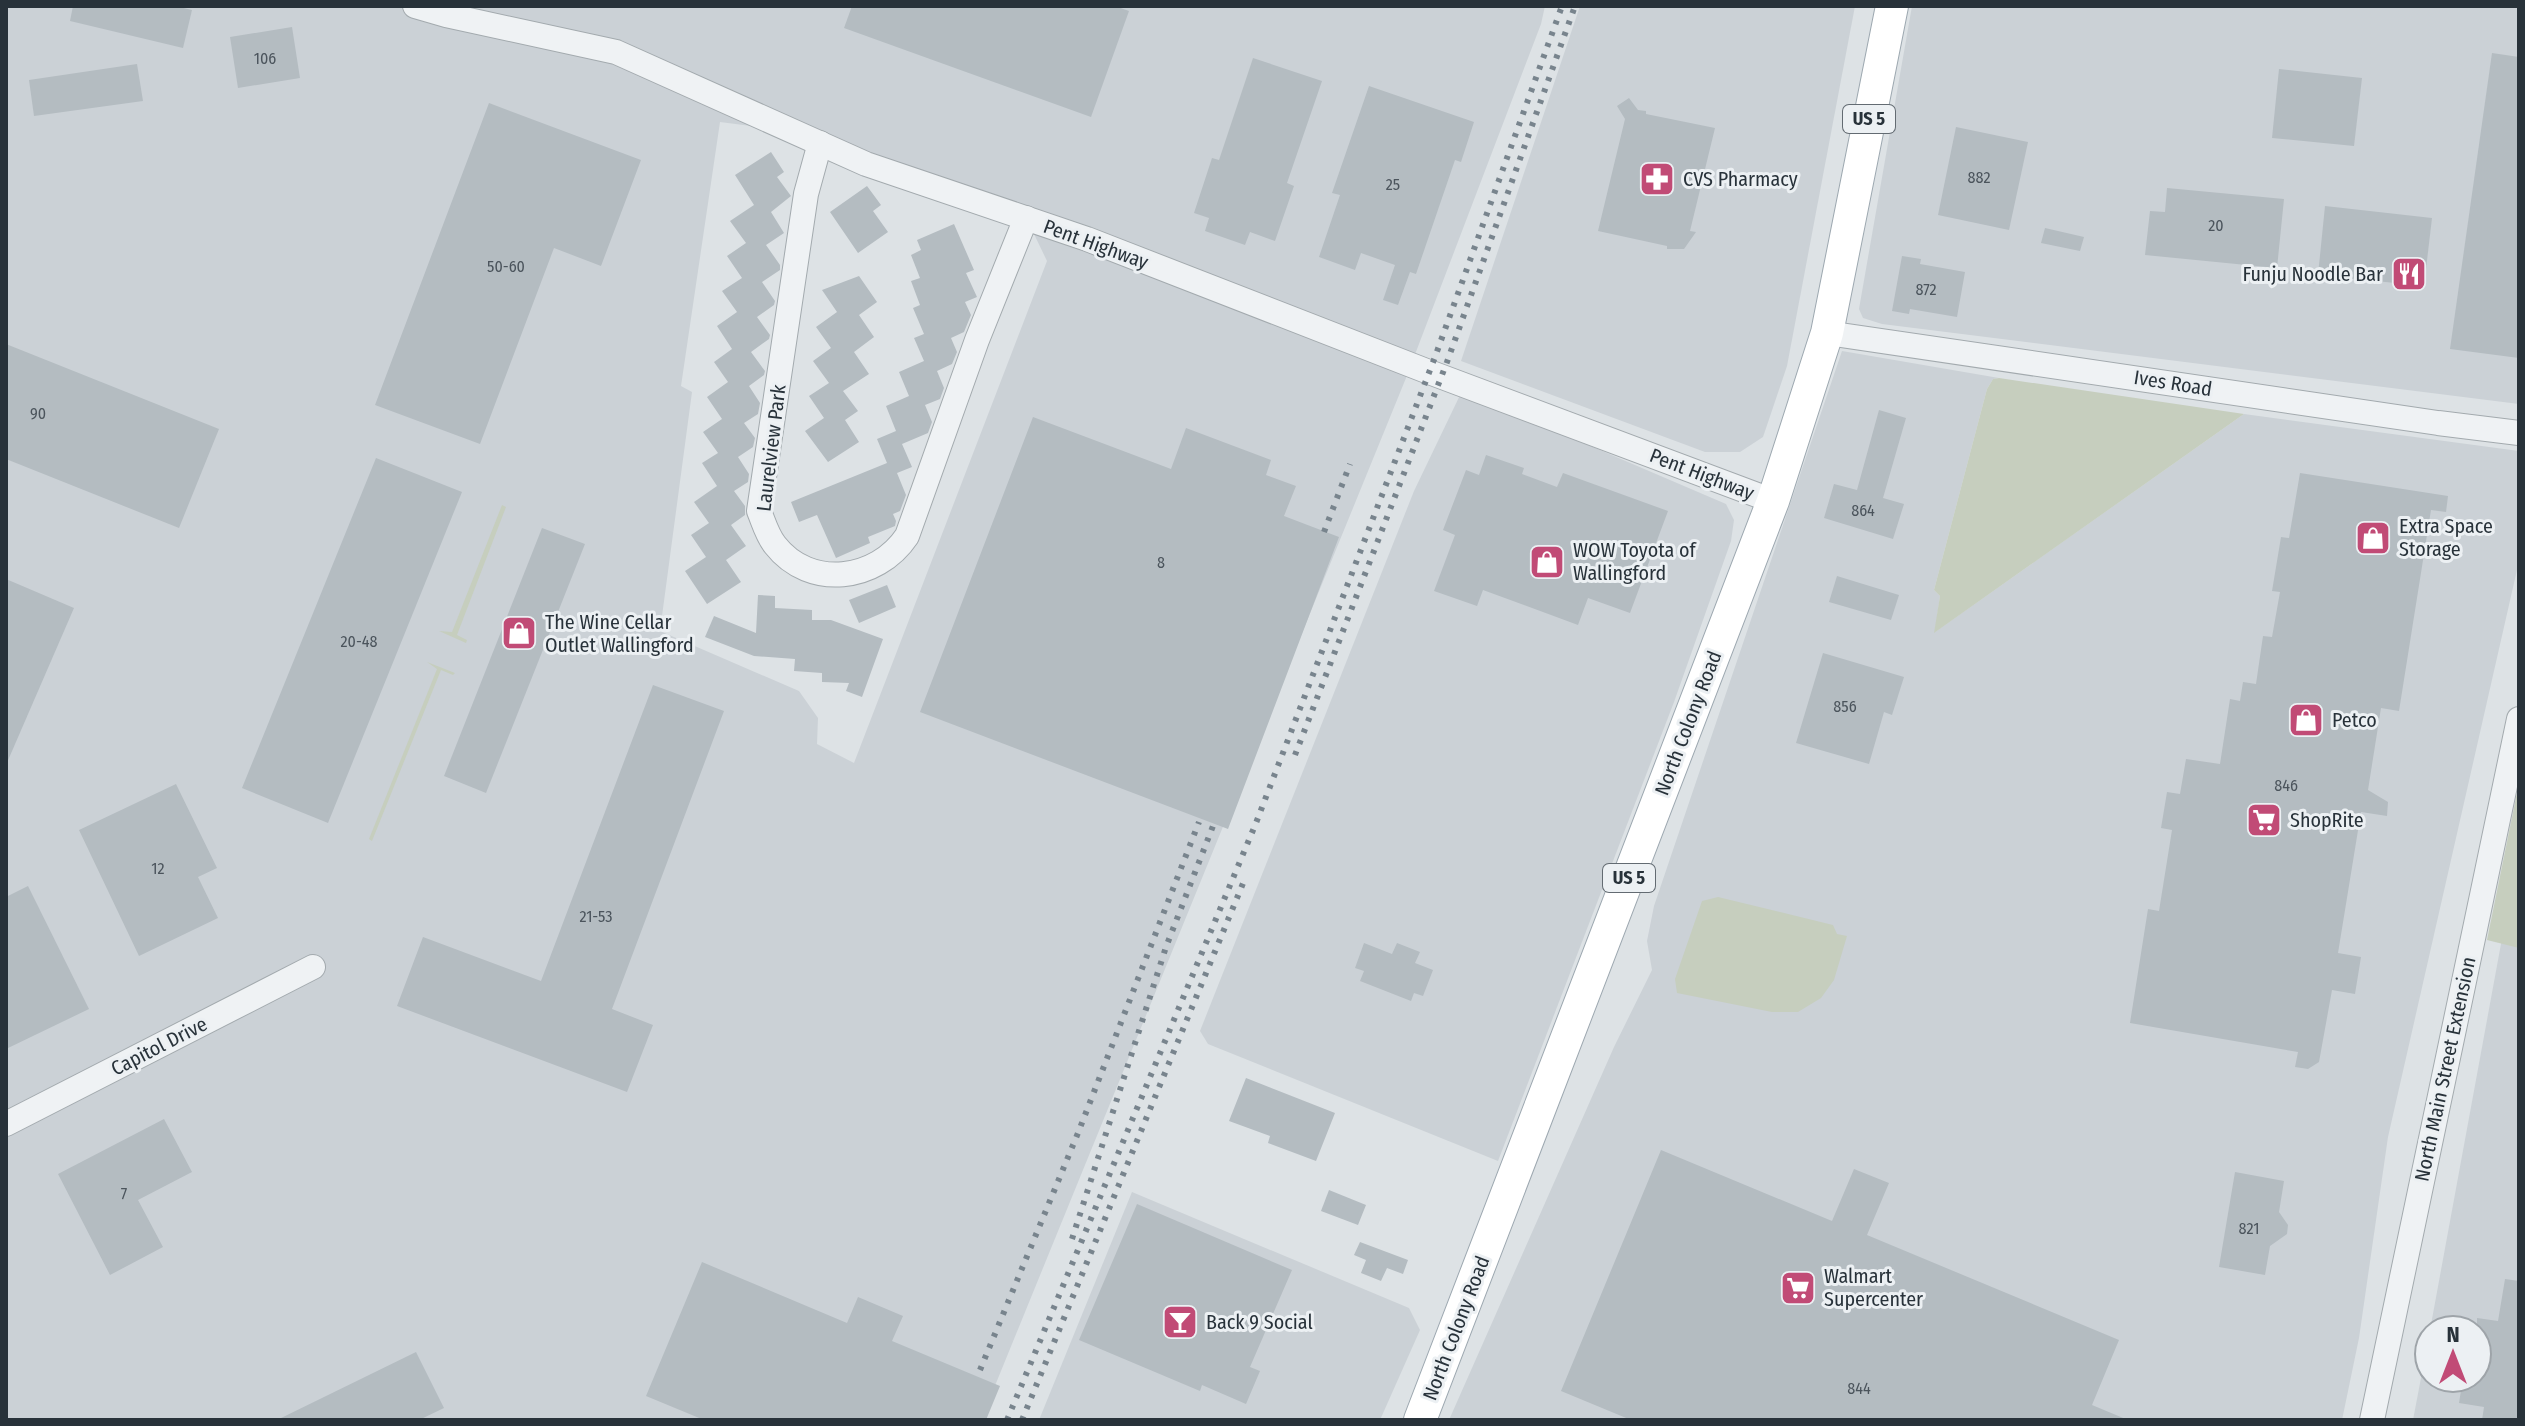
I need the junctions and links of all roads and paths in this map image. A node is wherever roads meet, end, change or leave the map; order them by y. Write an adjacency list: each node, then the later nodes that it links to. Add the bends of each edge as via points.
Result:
1 (415, 6): 3 (street, Pent Highway, via 616,52)
2 (1892, 6): 5 (main road, North Colony Road / US 5)
3 (820, 143): 4 (street, Pent Highway); 4 (street, Laurelview Park, via 806,194 759,511 781,552 810,571 836,576 863,572 890,556 907,536)
4 (1026, 218): 7 (street, Pent Highway)
5 (1827, 333): 6 (street, Ives Road); 7 (main road, North Colony Road / US 5)
6 (2519, 433)
7 (1773, 501): 11 (main road, North Colony Road / US 5)
8 (2519, 719): 12 (street, North Main Street Extension)
9 (313, 967): 10 (street, Capitol Drive)
10 (6, 1124)
11 (1420, 1420)
12 (2372, 1420)

